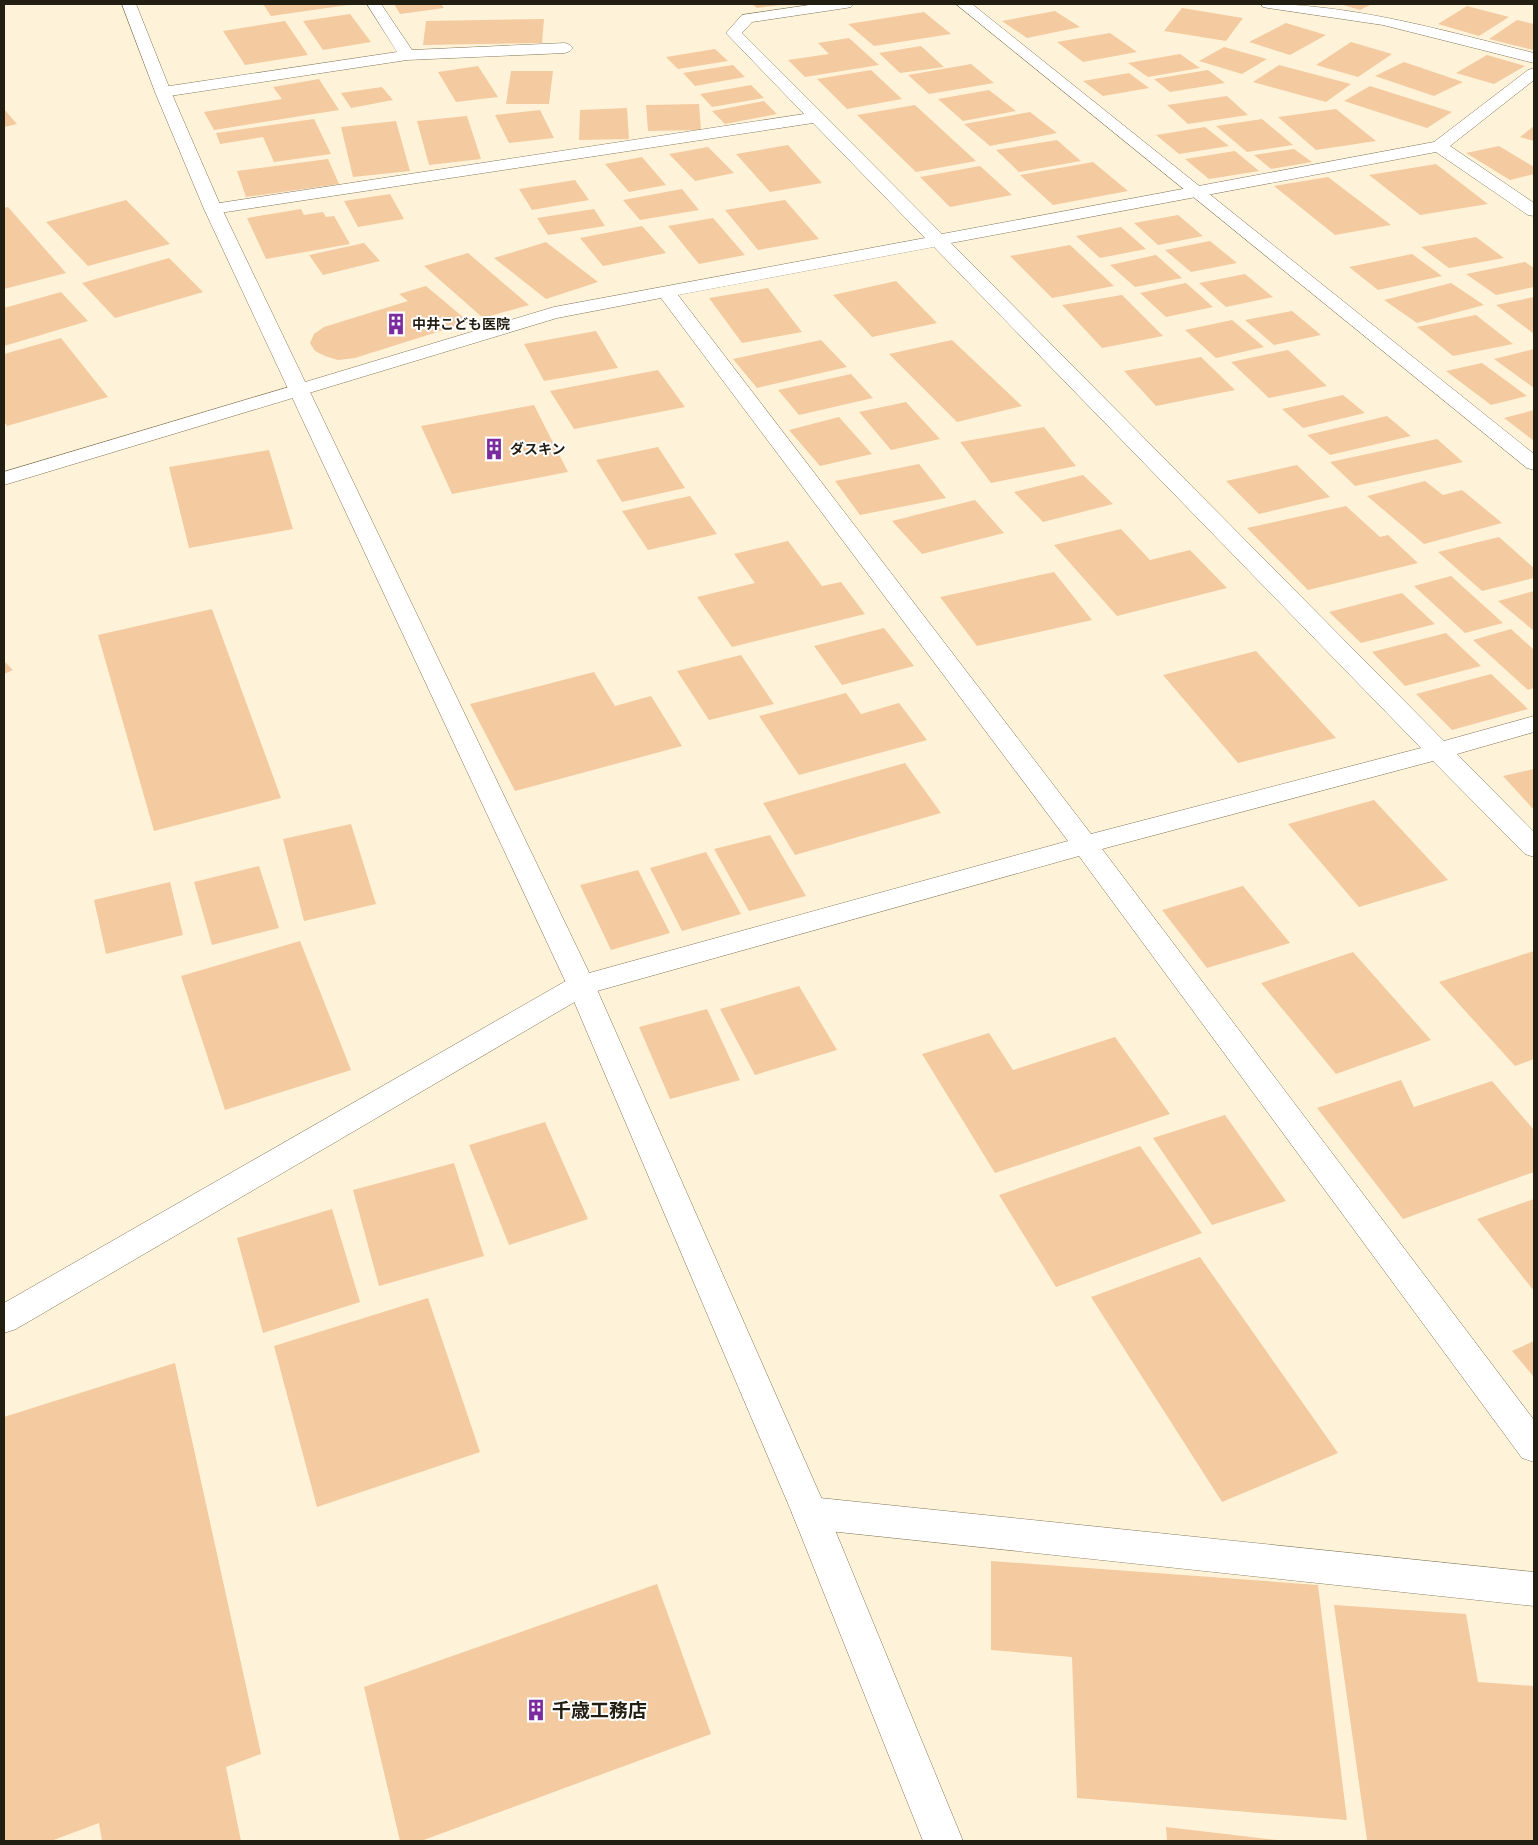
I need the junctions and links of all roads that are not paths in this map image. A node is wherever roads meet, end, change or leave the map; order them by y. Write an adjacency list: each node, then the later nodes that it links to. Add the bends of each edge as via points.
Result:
1 (129, 4): 10 (street)
2 (374, 4): 7 (street)
3 (846, 4): 11 (street, via 746,18 734,33)
4 (963, 4): 13 (street)
5 (1268, 4): 8 (street, via 1383,21)
6 (565, 48): 7 (street)
7 (407, 55): 10 (street)
8 (1534, 58)
9 (1534, 73): 12 (street)
10 (163, 92): 14 (street)
11 (816, 117): 14 (street); 16 (street)
12 (1439, 146): 13 (street); 15 (street)
13 (1197, 192): 16 (street); 19 (street)
14 (214, 209): 18 (street)
15 (1534, 211)
16 (938, 239): 17 (street); 22 (street)
17 (667, 293): 18 (street, via 554,313); 23 (street)
18 (299, 390): 20 (street); 25 (street)
19 (1534, 464)
20 (4, 479)
21 (1534, 724): 22 (street)
22 (1439, 751): 23 (street); 24 (street)
23 (1084, 845): 25 (street); 27 (street)
24 (1534, 848)
25 (581, 985): 26 (street); 28 (street)
26 (4, 1319)
27 (1534, 1447)
28 (810, 1513): 29 (street); 30 (street)
29 (1534, 1588)
30 (943, 1841)

